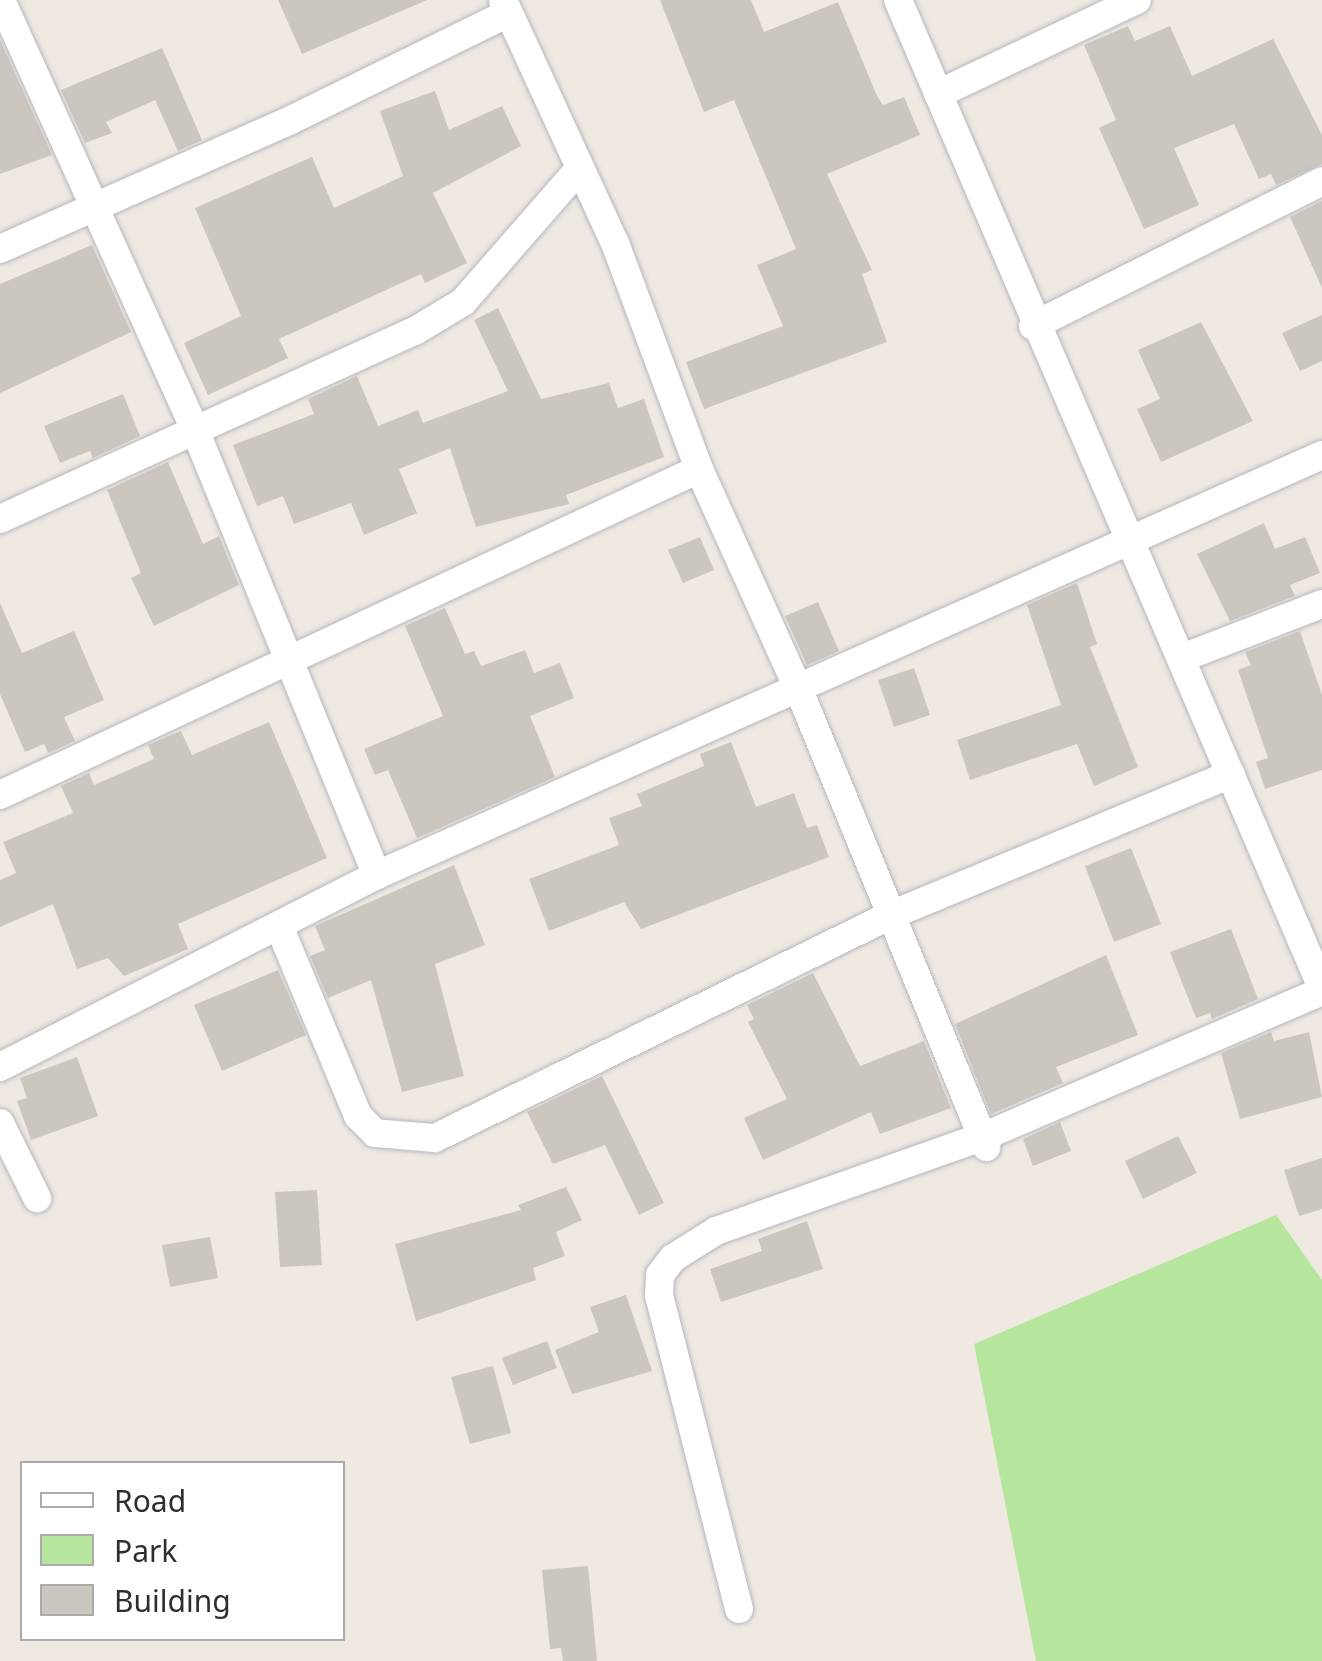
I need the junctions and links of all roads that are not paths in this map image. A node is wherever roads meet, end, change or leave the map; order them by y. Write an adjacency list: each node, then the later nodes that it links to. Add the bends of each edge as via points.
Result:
1 (1, 0): 8 (street)
2 (898, 0): 5 (street)
3 (1137, 0): 5 (street)
4 (506, 6): 6 (street); 8 (street, via 291,120)
5 (938, 94): 10 (street)
6 (578, 170): 11 (street, via 463,302 415,331); 13 (street, via 615,243)
7 (1322, 181): 10 (street)
8 (90, 207): 9 (street); 11 (street)
9 (0, 250)
10 (1033, 326): 15 (street)
11 (195, 430): 14 (street); 17 (street)
12 (1322, 455): 15 (street)
13 (698, 469): 17 (street); 19 (street)
14 (0, 519)
15 (1133, 544): 18 (street); 19 (street)
16 (1322, 604): 18 (street)
17 (285, 657): 21 (street); 22 (street)
18 (1182, 658): 20 (street)
19 (799, 690): 22 (street); 23 (street)
20 (1231, 774): 23 (street); 25 (street)
21 (0, 795)
22 (378, 875): 24 (street)
23 (890, 914): 24 (street, via 435,1138 375,1133 358,1116); 28 (street)
24 (279, 926): 26 (street)
25 (1322, 989): 28 (street)
26 (0, 1067)
27 (0, 1123): 29 (street)
28 (984, 1142): 30 (street, via 716,1231 673,1258 660,1275)
29 (37, 1198)
30 (739, 1609)

